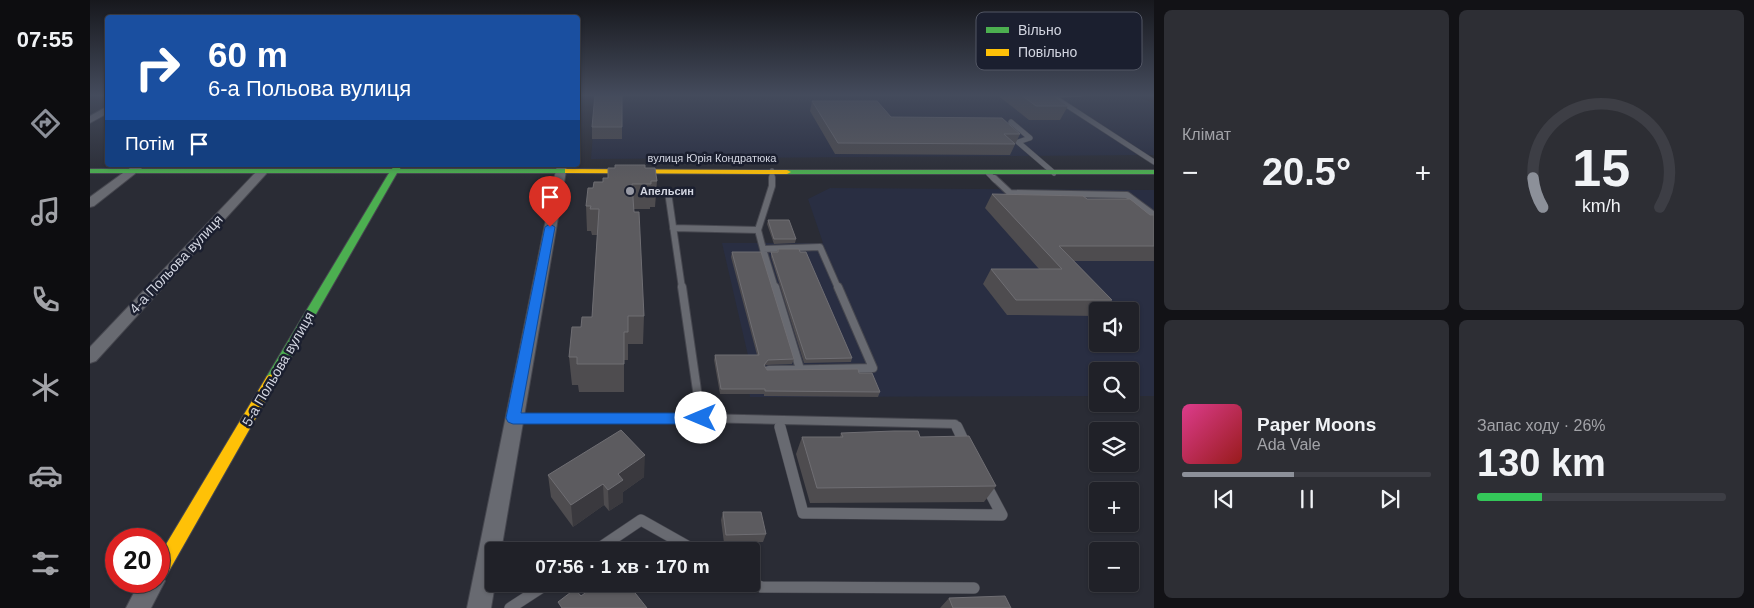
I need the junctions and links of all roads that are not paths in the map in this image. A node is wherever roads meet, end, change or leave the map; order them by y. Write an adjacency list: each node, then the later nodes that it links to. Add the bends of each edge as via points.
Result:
1 (1011, 122): 12 (lane, via 1030,138 1018,142)
2 (1093, 122): 3 (lane)
3 (1154, 162)
4 (136, 168): 7 (street, вулиця Юрія Кондратюка); 8 (street, вулиця Юрія Кондратюка); 14 (street)
5 (396, 168): 6 (street, вулиця Юрія Кондратюка); 7 (street, вулиця Юрія Кондратюка); 29 (street, 5-а Польова вулиця)
6 (561, 168): 9 (street, вулиця Юрія Кондратюка); 22 (street)
7 (267, 169): 19 (street, 4-а Польова вулиця)
8 (90, 171)
9 (772, 171): 11 (street, вулиця Юрія Кондратюка); 17 (lane, via 772,186)
10 (1154, 172): 12 (street, вулиця Юрія Кондратюка)
11 (988, 173): 12 (street, вулиця Юрія Кондратюка); 15 (lane, via 1010,194 1126,195)
12 (1054, 173)
13 (668, 192): 16 (lane)
14 (90, 203)
15 (1154, 215)
16 (673, 228): 17 (lane); 23 (lane)
17 (758, 230): 18 (lane)
18 (763, 249): 20 (lane); 20 (lane, via 820,247 873,368)
19 (90, 357)
20 (800, 369): 21 (lane)
21 (769, 370)
22 (513, 418): 23 (lane); 35 (street)
23 (701, 418): 24 (lane)
24 (778, 420): 25 (lane, via 955,424); 26 (lane, via 803,513 1002,515)
25 (972, 457)
26 (980, 474)
27 (608, 542): 28 (lane, via 641,520)
28 (680, 542)
29 (170, 553)
30 (760, 586): 31 (lane)
31 (974, 588)
32 (535, 592): 36 (lane)
33 (146, 593): 34 (street)
34 (138, 608)
35 (479, 608)
36 (510, 608)

